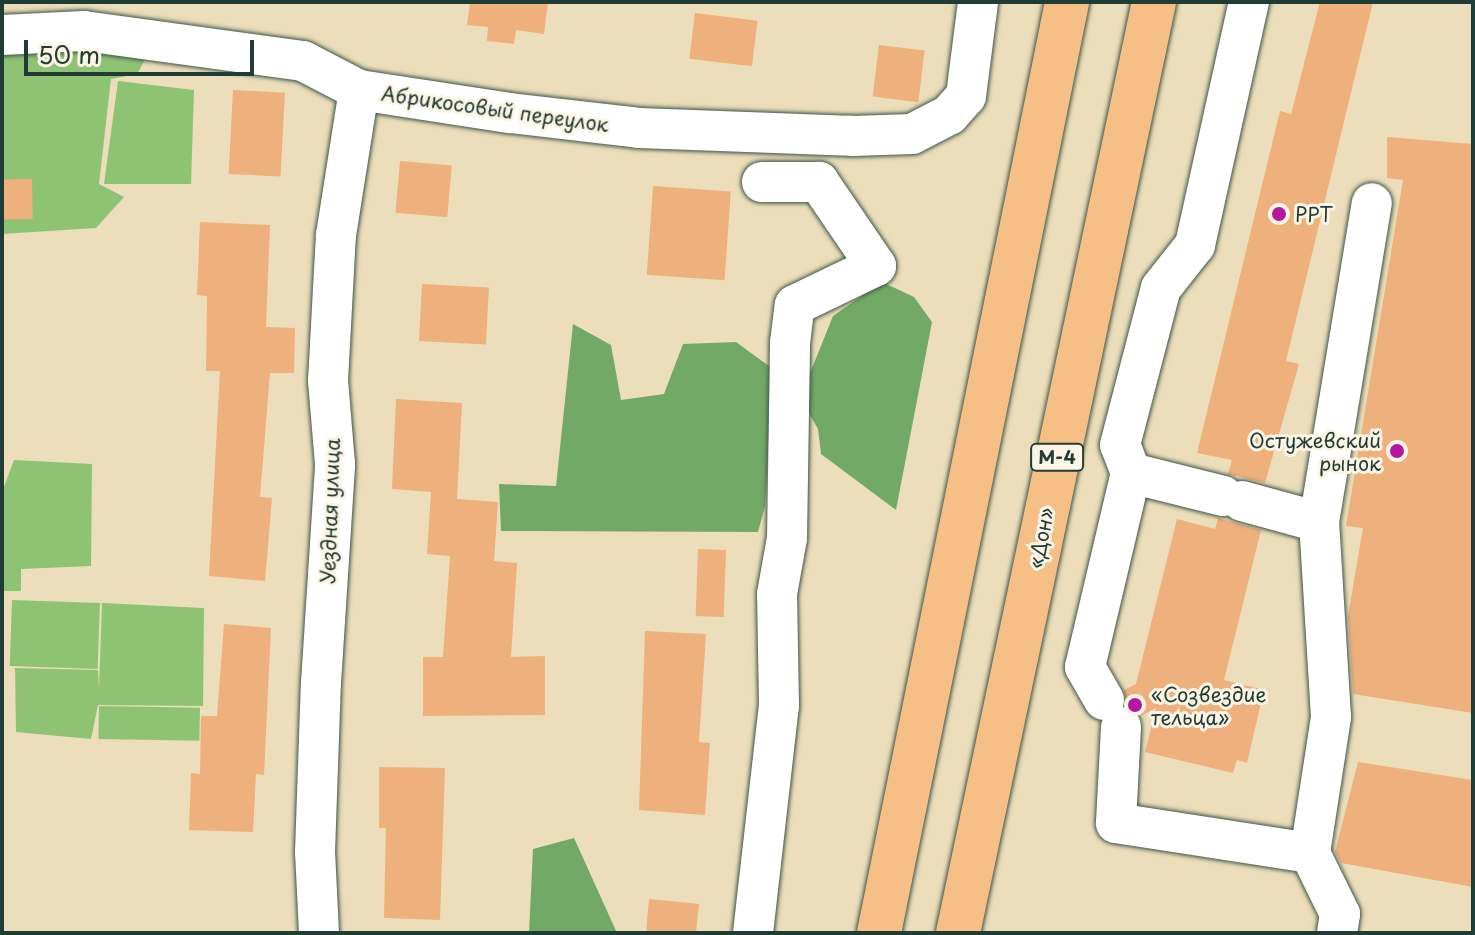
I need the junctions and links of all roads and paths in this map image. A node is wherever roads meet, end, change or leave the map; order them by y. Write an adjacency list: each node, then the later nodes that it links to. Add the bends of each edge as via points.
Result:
1 (978, 2): 6 (street, Абрикосовый переулок, via 966,96 949,115 912,134 639,128)
2 (1067, 2): 14 (highway)
3 (1154, 2): 15 (highway, «Дон» / М-4)
4 (1249, 2): 9 (street, via 1195,245 1161,288 1120,445)
5 (2, 35): 6 (street, Абрикосовый переулок, via 84,31 303,61)
6 (359, 90): 12 (street, Уездная улица, via 337,221 328,381 335,464 315,852)
7 (762, 182): 13 (street, via 819,182 876,266 795,305 787,538 777,594 779,706)
8 (1372, 203): 10 (street)
9 (1131, 473): 10 (street); 11 (street, via 1085,667 1112,714 1116,823)
10 (1319, 522): 11 (street, via 1331,717)
11 (1310, 853): 16 (street, via 1340,914)
12 (319, 933)
13 (753, 933)
14 (879, 933)
15 (958, 933)
16 (1337, 933)

